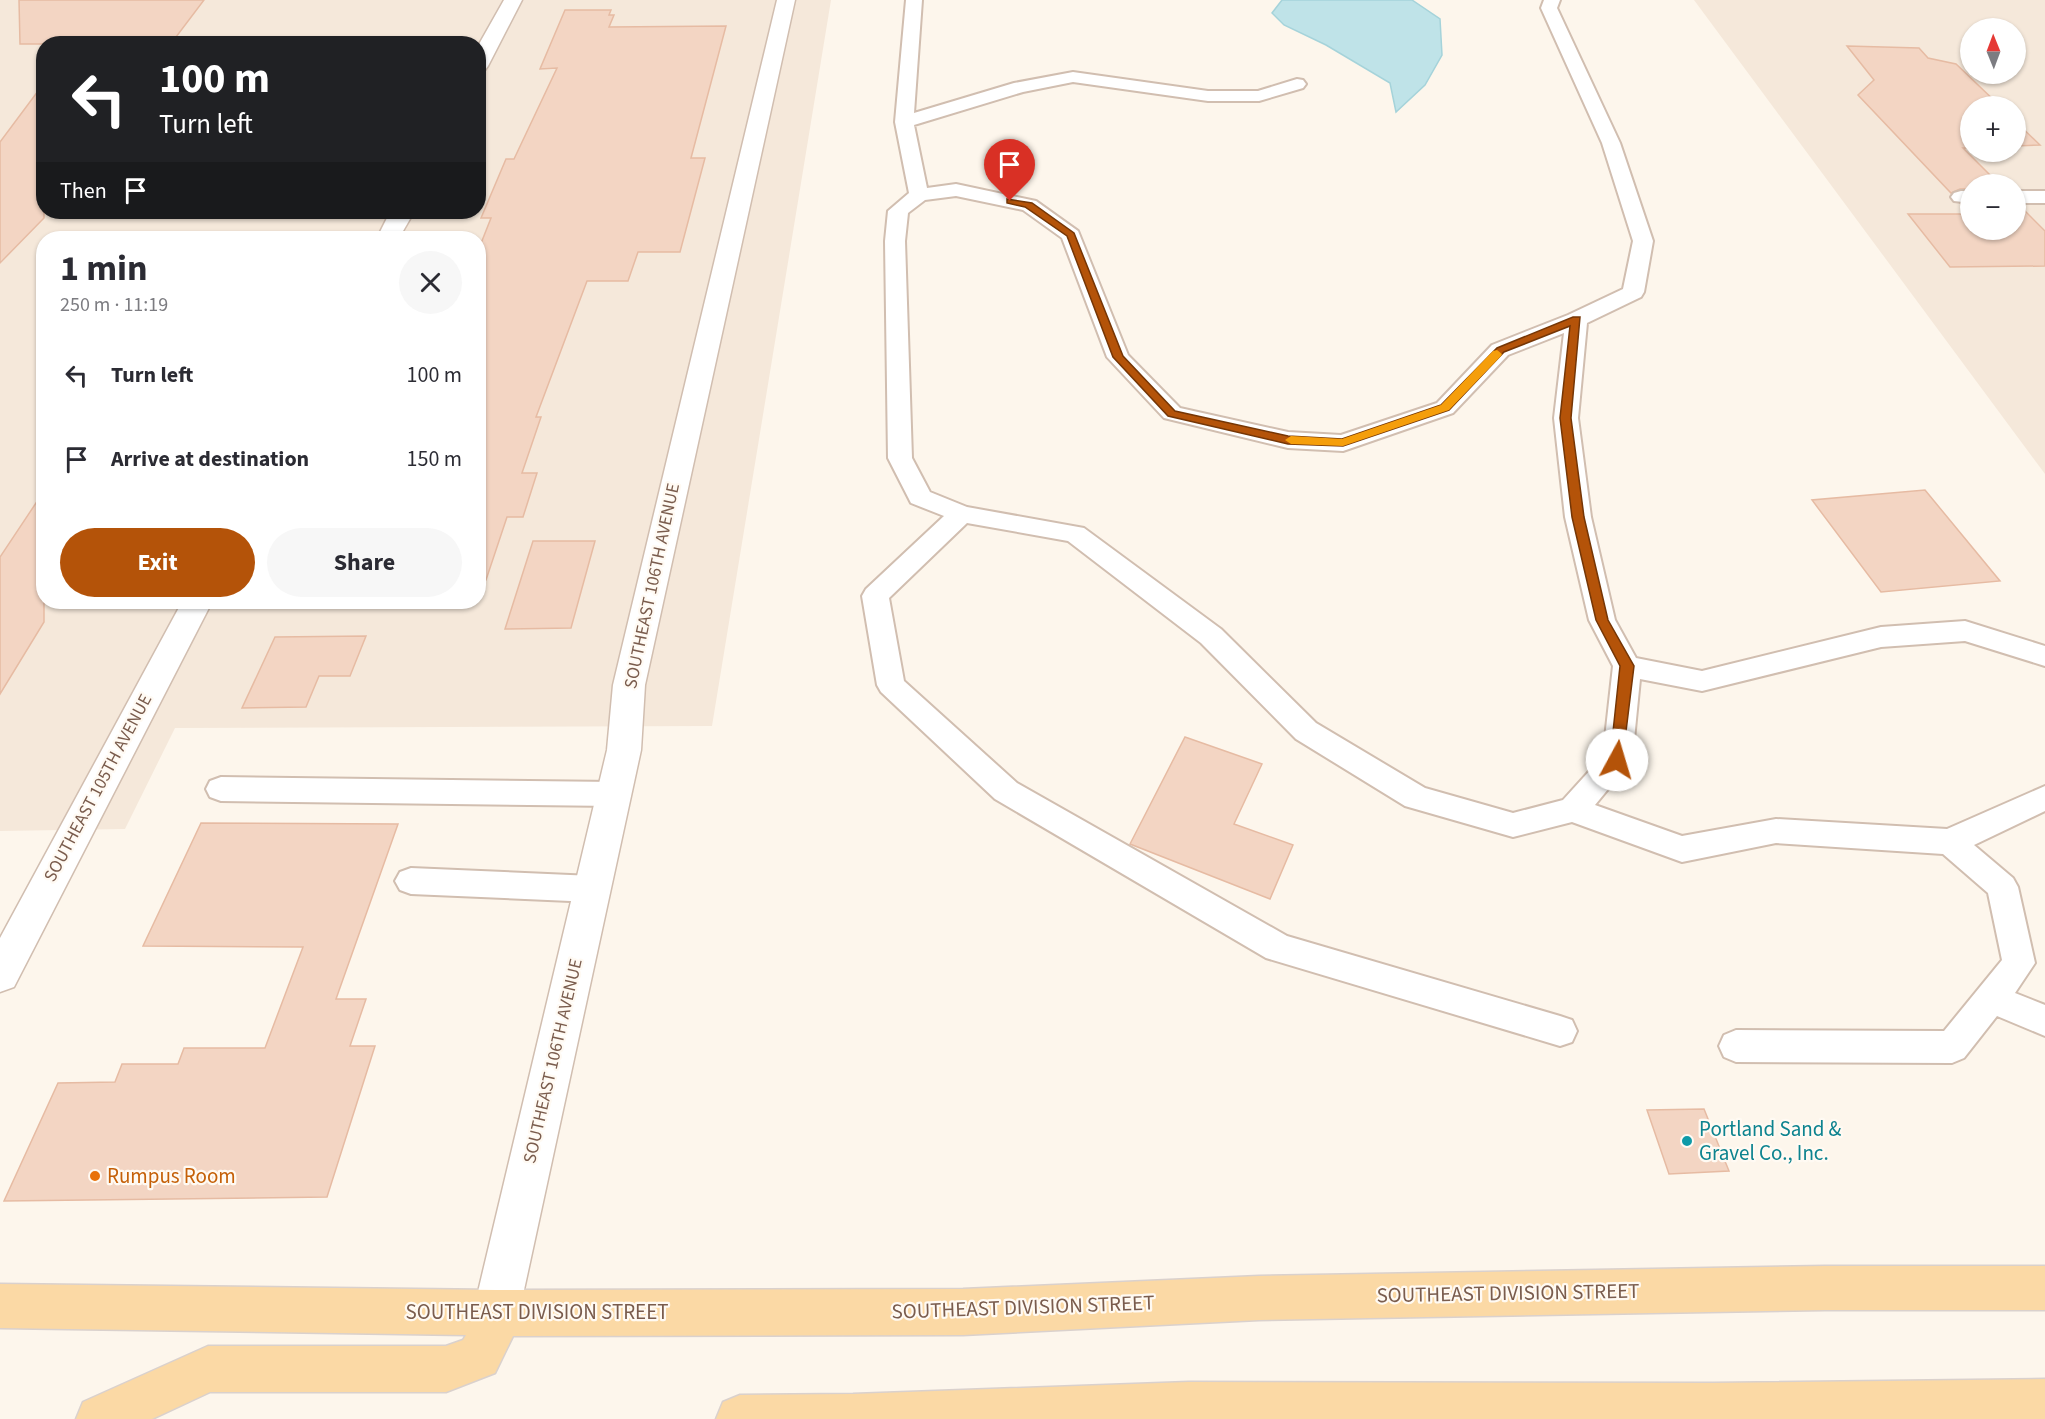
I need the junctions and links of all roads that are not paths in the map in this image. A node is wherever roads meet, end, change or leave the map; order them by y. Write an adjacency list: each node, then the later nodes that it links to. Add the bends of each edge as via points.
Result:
1 (513, 0): 5 (street)
2 (786, 0): 17 (street, SOUTHEAST 106TH AVENUE, via 628,685 624,750)
3 (914, 0): 7 (lane)
4 (1552, 0): 11 (lane, via 1549,8 1611,143 1643,241 1633,292)
5 (486, 51)
6 (1297, 84): 7 (lane, via 1259,96 1208,96 1073,77 1020,87)
7 (904, 122): 8 (lane)
8 (919, 195): 11 (lane, via 956,190 1029,205 1071,235 1118,357 1172,413 1288,440 1343,443 1445,408 1500,350); 12 (lane, via 898,211 895,242 900,458 920,497)
9 (2026, 197): 10 (lane)
10 (2045, 197)
11 (1576, 320): 15 (lane, via 1566,418 1578,517 1602,620)
12 (962, 514): 19 (lane, via 1075,534 1211,636 1306,731 1416,798 1513,825); 26 (lane, via 875,596 891,685 1006,791 1278,948)
13 (192, 609): 23 (street, SOUTHEAST 105TH AVENUE)
14 (2045, 656): 15 (lane, via 1965,631 1881,637 1702,681)
15 (1627, 666): 19 (lane, via 1617,760)
16 (221, 789): 17 (lane)
17 (614, 794): 22 (street, SOUTHEAST 106TH AVENUE)
18 (2045, 798): 20 (lane)
19 (1573, 810): 20 (lane, via 1682,849 1776,831)
20 (1950, 842): 24 (lane, via 2002,887 2019,963)
21 (411, 881): 22 (lane)
22 (593, 889): 30 (street, SOUTHEAST 106TH AVENUE)
23 (0, 975)
24 (1991, 998): 25 (lane); 27 (lane, via 1952,1047)
25 (2045, 1021)
26 (1560, 1031)
27 (1736, 1047)
28 (2045, 1288): 30 (main road, SOUTHEAST DIVISION STREET, via 1271,1298 963,1312)
29 (0, 1306): 30 (main road, SOUTHEAST DIVISION STREET)
30 (496, 1313): 35 (main road, via 493,1330 479,1357 446,1369 208,1369)
31 (2045, 1402): 33 (main road)
32 (1287, 1412): 33 (main road); 34 (main road, via 1189,1405)
33 (1824, 1412)
34 (853, 1418): 36 (main road)
35 (100, 1419)
36 (740, 1419)

